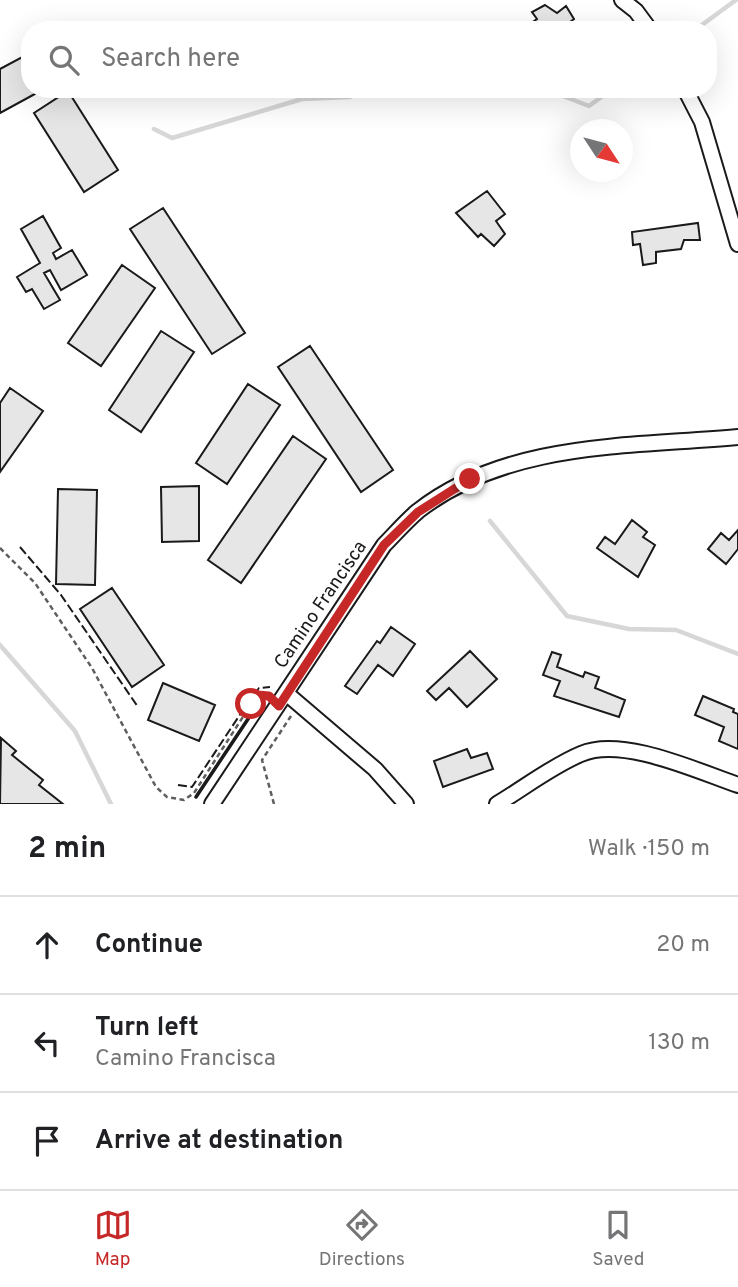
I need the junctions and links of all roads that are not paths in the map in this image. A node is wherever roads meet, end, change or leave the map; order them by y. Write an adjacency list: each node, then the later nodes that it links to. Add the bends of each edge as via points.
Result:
1 (622, 0): 2 (street)
2 (643, 21)
3 (690, 98): 4 (street, via 702,122)
4 (738, 244)
5 (738, 437): 6 (street, Camino Francisca, via 526,458 470,479 418,512 384,545)
6 (282, 699): 8 (street); 9 (street, Camino Francisca, via 374,769)
7 (738, 785): 10 (street, via 620,749 582,752)
8 (212, 804)
9 (406, 804)
10 (497, 804)

